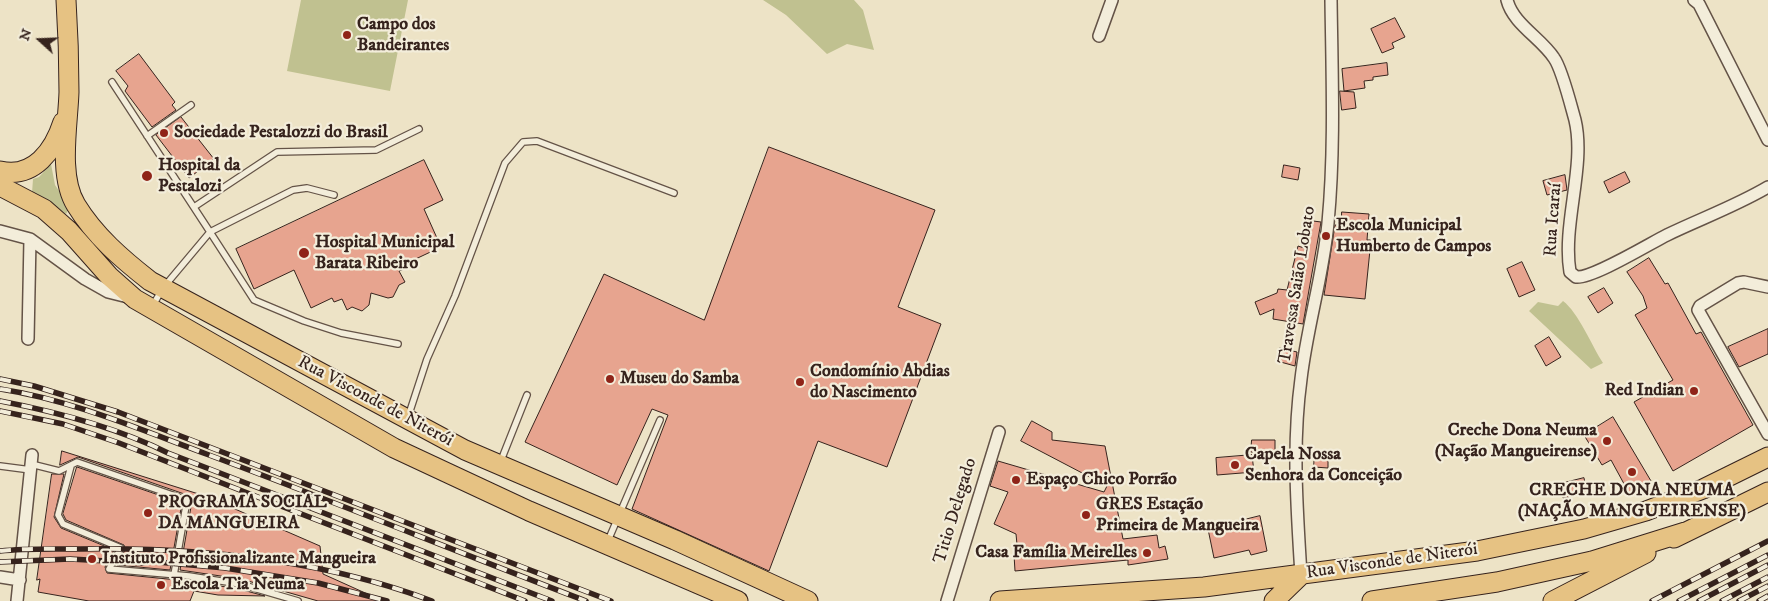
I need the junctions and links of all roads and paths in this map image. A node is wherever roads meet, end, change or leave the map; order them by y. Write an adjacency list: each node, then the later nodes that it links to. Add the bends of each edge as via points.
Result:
1 (66, 0): 8 (main road)
2 (1112, 0): 6 (street)
3 (1331, 0): 45 (street, Travessa Saião Lobato, via 1332,169 1328,225 1301,378 1296,435)
4 (1507, 0): 15 (street, Rua Icaraí, via 1511,13 1556,60 1575,121 1576,164 1568,240 1570,272 1576,277 1591,274)
5 (1694, 0): 12 (street, via 1699,4)
6 (1099, 36)
7 (112, 82): 11 (lane)
8 (69, 91): 13 (main road, via 63,124 45,158 26,170 9,174); 23 (main road, Rua Visconde de Niterói, via 66,172 75,204 126,264)
9 (191, 105): 11 (lane)
10 (419, 128): 18 (lane, via 376,150 277,152)
11 (147, 136): 18 (lane)
12 (1768, 140)
13 (0, 171)
14 (0, 186): 24 (main road, Rua Visconde de Niterói, via 50,214 70,231 109,276)
15 (1768, 187)
16 (674, 193): 28 (lane, via 546,144 523,142 506,163 427,359)
17 (334, 195): 20 (lane, via 307,188 293,190)
18 (194, 207): 20 (lane)
19 (0, 231): 21 (street)
20 (210, 232): 23 (lane); 26 (lane, via 254,300 304,321)
21 (30, 239): 24 (street, via 85,279 108,292); 25 (street)
22 (1768, 287): 31 (street, via 1738,283 1700,306 1700,316)
23 (163, 288): 24 (lane); 28 (main road, Rua Visconde de Niterói)
24 (143, 303): 33 (main road, Rua Visconde de Niterói)
25 (28, 339)
26 (398, 344)
27 (528, 395): 36 (lane)
28 (407, 419): 32 (main road, Rua Visconde de Niterói); 33 (main road)
29 (660, 420): 41 (lane)
30 (999, 432): 52 (street, Titio Delegado)
31 (1768, 434)
32 (447, 441): 36 (main road, Rua Visconde de Niterói); 39 (main road)
33 (394, 448): 39 (main road, Rua Visconde de Niterói)
34 (31, 463): 37 (lane); 38 (lane, via 59,470); 47 (street)
35 (1765, 464): 45 (main road, Rua Visconde de Niterói, via 1646,510 1584,529 1477,551)
36 (499, 465): 41 (main road, Rua Visconde de Niterói)
37 (0, 466)
38 (70, 466): 44 (lane, via 77,462 187,500); 44 (lane, via 58,515 63,524 121,548 109,569)
39 (431, 466): 43 (main road, Rua Visconde de Niterói)
40 (1768, 492): 42 (main road)
41 (618, 516): 43 (lane); 51 (main road, Rua Visconde de Niterói)
42 (1685, 532): 55 (main road, via 1592,561 1497,582); 56 (main road)
43 (607, 545): 50 (main road, Rua Visconde de Niterói)
44 (174, 575): 49 (lane, via 240,584)
45 (1301, 575): 53 (main road, Rua Visconde de Niterói, via 1204,587); 54 (main road)
46 (0, 577): 47 (street)
47 (20, 580): 48 (street)
48 (21, 600)
49 (298, 601)
50 (738, 601)
51 (808, 601)
52 (947, 601)
53 (1000, 601)
54 (1274, 601)
55 (1372, 601)
56 (1554, 601)

